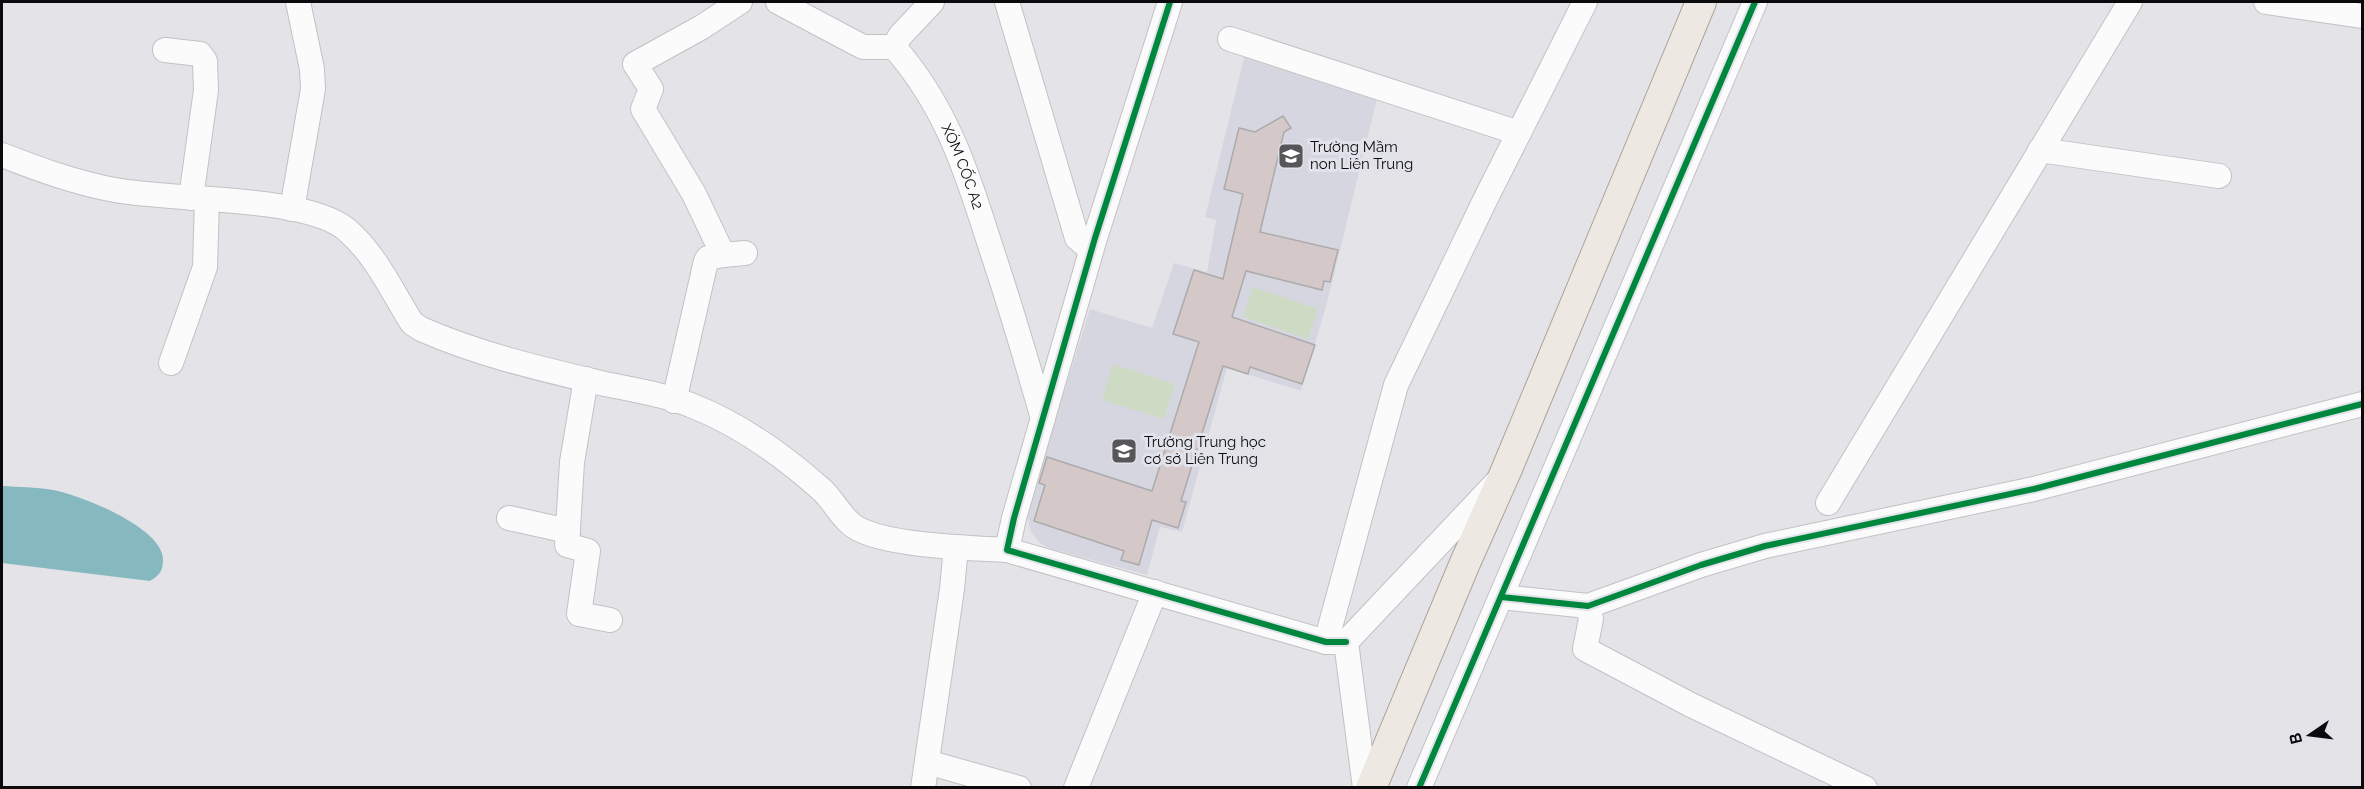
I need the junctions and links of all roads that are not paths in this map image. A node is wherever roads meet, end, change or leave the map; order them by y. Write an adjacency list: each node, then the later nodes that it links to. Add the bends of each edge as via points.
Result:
1 (298, 2): 21 (street, via 313,89)
2 (740, 2): 25 (street, via 635,64 651,89 644,109 734,254 706,261)
3 (778, 2): 14 (street, via 864,47)
4 (932, 2): 14 (street)
5 (1007, 2): 22 (street, via 1077,238)
6 (1170, 2): 22 (street)
7 (1585, 2): 16 (street)
8 (1701, 2): 28 (main road)
9 (1755, 2): 35 (street)
10 (2130, 2): 17 (street)
11 (2266, 2): 12 (street)
12 (2362, 16)
13 (1230, 39): 16 (street)
14 (894, 47): 27 (street, XÓM CỐC A2, via 925,86 963,163)
15 (165, 50): 20 (street, via 200,54 206,61)
16 (1519, 133): 38 (street, via 1396,385)
17 (2040, 150): 19 (street); 29 (street)
18 (2, 155): 20 (street, via 114,190)
19 (2219, 176)
20 (199, 199): 21 (street); 23 (street, via 205,267)
21 (292, 209): 24 (street, via 329,219 346,229 371,256 412,323 422,329 520,364)
22 (1091, 250): 27 (street)
23 (171, 363)
24 (586, 379): 25 (street); 31 (street, via 572,462)
25 (674, 400): 32 (street, via 739,428 792,463 834,501 855,527 880,537)
26 (2362, 404): 36 (street, via 2034,489 1765,546)
27 (1043, 419): 33 (street)
28 (1506, 471): 38 (street); 44 (main road)
29 (1828, 503)
30 (509, 518): 31 (street)
31 (568, 531): 37 (street, via 567,545 588,551 579,614)
32 (956, 547): 33 (street); 39 (street)
33 (1008, 550): 34 (street)
34 (1155, 592): 38 (street); 42 (street)
35 (1501, 597): 36 (street); 45 (street)
36 (1588, 606): 46 (street, via 1591,619 1585,649 1691,705)
37 (610, 620)
38 (1336, 642): 43 (street)
39 (927, 762): 40 (street); 41 (street)
40 (923, 788)
41 (1019, 788)
42 (1076, 788)
43 (1365, 788)
44 (1371, 788)
45 (1419, 788)
46 (1865, 788)

